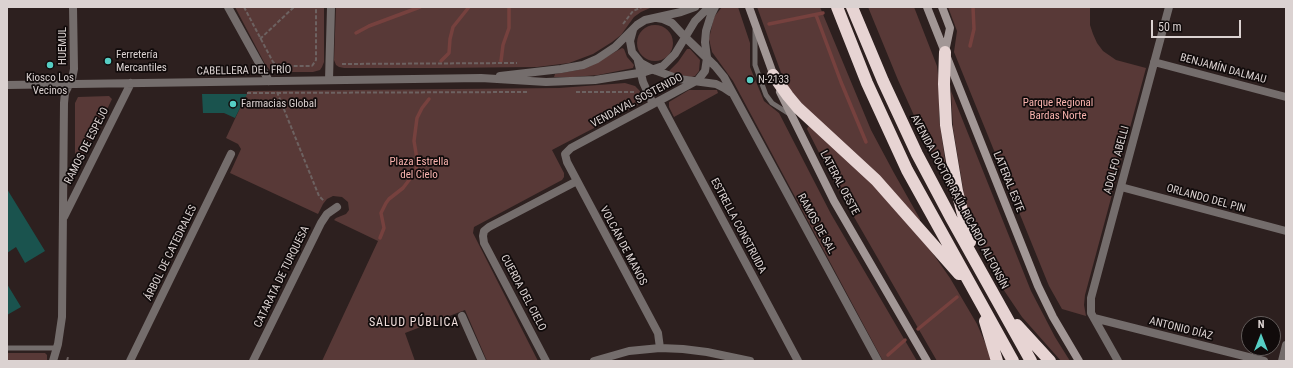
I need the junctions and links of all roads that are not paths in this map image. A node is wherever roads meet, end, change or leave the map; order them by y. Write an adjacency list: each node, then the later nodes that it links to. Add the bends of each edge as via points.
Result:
1 (74, 7): 29 (street, HUEMUL, via 74,69)
2 (228, 7): 26 (street)
3 (331, 7): 25 (street)
4 (695, 7): 13 (street, CABELLERA DEL FRÍO)
5 (709, 7): 16 (street, CABELLERA DEL FRÍO, via 695,21)
6 (715, 7): 18 (street, via 706,31)
7 (749, 7): 14 (main road, LATERAL OESTE)
8 (837, 7): 43 (highway, via 870,90 907,170)
9 (852, 7): 42 (highway, AVENIDA DOCTOR RAÚL RICARDO ALFONSÍN, via 894,107)
10 (927, 7): 17 (main road, LATERAL ESTE)
11 (942, 7): 17 (main road, via 950,28)
12 (1169, 7): 20 (street, ADOLFO ABELLI)
13 (645, 20): 15 (street, CABELLERA DEL FRÍO); 16 (street, via 659,18 668,21)
14 (756, 25): 23 (main road, LATERAL OESTE); 34 (lane, via 754,65 766,96)
15 (634, 28): 19 (street, via 630,44); 24 (street, CABELLERA DEL FRÍO, via 609,51 583,65)
16 (686, 37): 18 (street, RAMOS DE SAL); 21 (street, CABELLERA DEL FRÍO, via 672,59)
17 (945, 52): 42 (highway, via 944,105 952,166 962,214); 65 (main road, LATERAL ESTE, via 1038,286)
18 (707, 58): 27 (street, VENDAVAL SOSTENIDO, via 705,71); 32 (street, RAMOS DE SAL, via 721,73)
19 (638, 61): 21 (street); 22 (street, ESTRELLA CONSTRUIDA)
20 (1154, 62): 31 (street, BENJAMÍN DALMAU); 38 (street, ADOLFO ABELLI)
21 (654, 70): 22 (street, CABELLERA DEL FRÍO); 27 (street, RAMOS DE SAL)
22 (641, 73): 24 (street, CABELLERA DEL FRÍO, via 565,82); 33 (street, ESTRELLA CONSTRUIDA, via 644,86)
23 (773, 75): 34 (main road, LATERAL OESTE); 43 (highway, via 803,113 886,190)
24 (481, 78): 25 (street, CABELLERA DEL FRÍO)
25 (329, 80): 26 (street, CABELLERA DEL FRÍO)
26 (269, 81): 28 (street, CABELLERA DEL FRÍO)
27 (695, 82): 32 (street, RAMOS DE SAL, via 720,85); 33 (street, VENDAVAL SOSTENIDO)
28 (131, 83): 29 (street, CABELLERA DEL FRÍO); 40 (street, RAMOS DE ESPEJO)
29 (69, 84): 30 (street, CABELLERA DEL FRÍO); 40 (street, RAMOS DE ESPEJO, via 64,103)
30 (7, 85)
31 (1286, 97)
32 (735, 98): 59 (street, RAMOS DE SAL)
33 (656, 103): 36 (street, VENDAVAL SOSTENIDO, via 571,148); 58 (street, ESTRELLA CONSTRUIDA)
34 (792, 116): 60 (main road, LATERAL OESTE, via 834,201)
35 (231, 154): 52 (street, ÁRBOL DE CATEDRALES)
36 (565, 154): 37 (street, VOLCÁN DE MANOS)
37 (577, 181): 50 (street, VOLCÁN DE MANOS, via 658,333); 55 (street, CUERDA DEL CIELO, via 489,227 483,233 484,243)
38 (1121, 188): 41 (street, ORLANDO DEL PIN); 46 (street, ADOLFO ABELLI, via 1091,298 1090,308)
39 (337, 207): 53 (street, CATARATA DE TURQUESA, via 320,223)
40 (63, 219): 49 (street, RAMOS DE ESPEJO, via 62,318)
41 (1286, 231)
42 (978, 266): 44 (highway, AVENIDA DOCTOR RAÚL RICARDO ALFONSÍN)
43 (978, 298): 61 (highway); 62 (highway)
44 (1002, 310): 63 (highway, AVENIDA DOCTOR RAÚL RICARDO ALFONSÍN); 64 (highway)
45 (462, 316): 54 (street)
46 (1094, 318): 66 (street); 67 (street, ANTONIO DÍAZ)
47 (1286, 345): 68 (street)
48 (7, 348): 49 (lane)
49 (57, 348): 51 (street, RAMOS DE ESPEJO)
50 (660, 348): 56 (street, via 629,352); 57 (street, via 699,351)
51 (53, 361)
52 (130, 361)
53 (254, 361)
54 (482, 361)
55 (546, 361)
56 (594, 361)
57 (750, 361)
58 (798, 361)
59 (878, 361)
60 (927, 361)
61 (997, 361)
62 (1013, 361)
63 (1031, 361)
64 (1050, 361)
65 (1079, 361)
66 (1118, 361)
67 (1264, 361)
68 (1282, 361)

